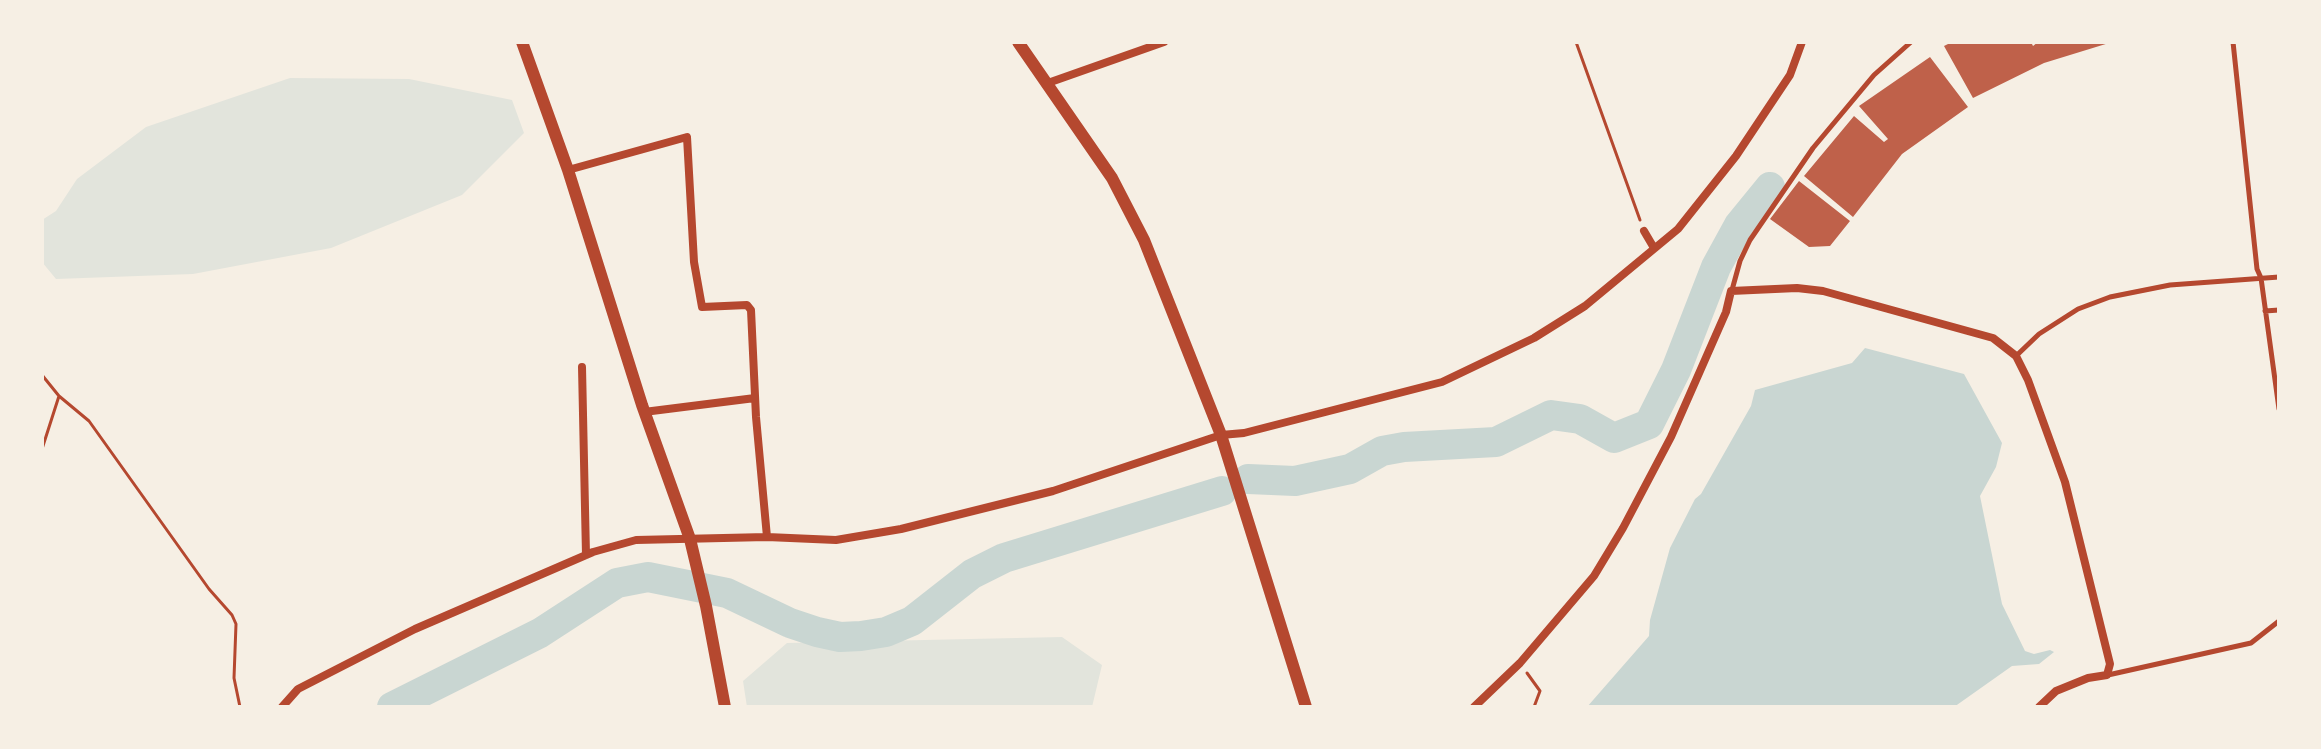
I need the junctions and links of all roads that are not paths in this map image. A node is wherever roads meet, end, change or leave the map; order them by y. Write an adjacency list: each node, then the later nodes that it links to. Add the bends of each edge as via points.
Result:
1 (522, 42): 8 (street)
2 (1018, 42): 7 (street)
3 (1164, 42): 7 (street)
4 (1802, 42): 10 (street, via 1790,75 1736,156 1678,229)
5 (1911, 42): 13 (lane, via 1874,75 1813,148 1750,240)
6 (2233, 42): 12 (lane)
7 (1045, 84): 21 (street, via 1112,178 1144,240)
8 (568, 170): 18 (street, via 687,137 694,262 702,307 747,305 751,310); 20 (street)
9 (1644, 231): 10 (street)
10 (1654, 248): 21 (street, via 1585,306 1534,338 1442,382)
11 (2279, 277): 12 (lane)
12 (2261, 278): 15 (lane); 16 (lane, via 2170,285 2110,297 2078,309)
13 (1731, 291): 16 (street, via 1823,291 1993,338); 30 (street, via 1671,437 1594,576 1520,663)
14 (2279, 310): 15 (lane)
15 (2265, 311): 19 (lane)
16 (2016, 356): 26 (street, via 2065,482 2110,664)
17 (582, 367): 24 (street)
18 (755, 398): 20 (street); 22 (street)
19 (2279, 409)
20 (644, 412): 23 (street)
21 (1221, 435): 22 (street, via 1053,491 901,529 836,540); 29 (street)
22 (767, 537): 23 (street)
23 (690, 539): 24 (street, via 636,540); 28 (street)
24 (586, 555): 27 (street, via 415,629 298,689)
25 (2279, 621): 26 (lane, via 2251,643)
26 (2107, 675): 31 (street, via 2056,691)
27 (282, 707)
28 (725, 707)
29 (1306, 707)
30 (1474, 707)
31 (2039, 707)

